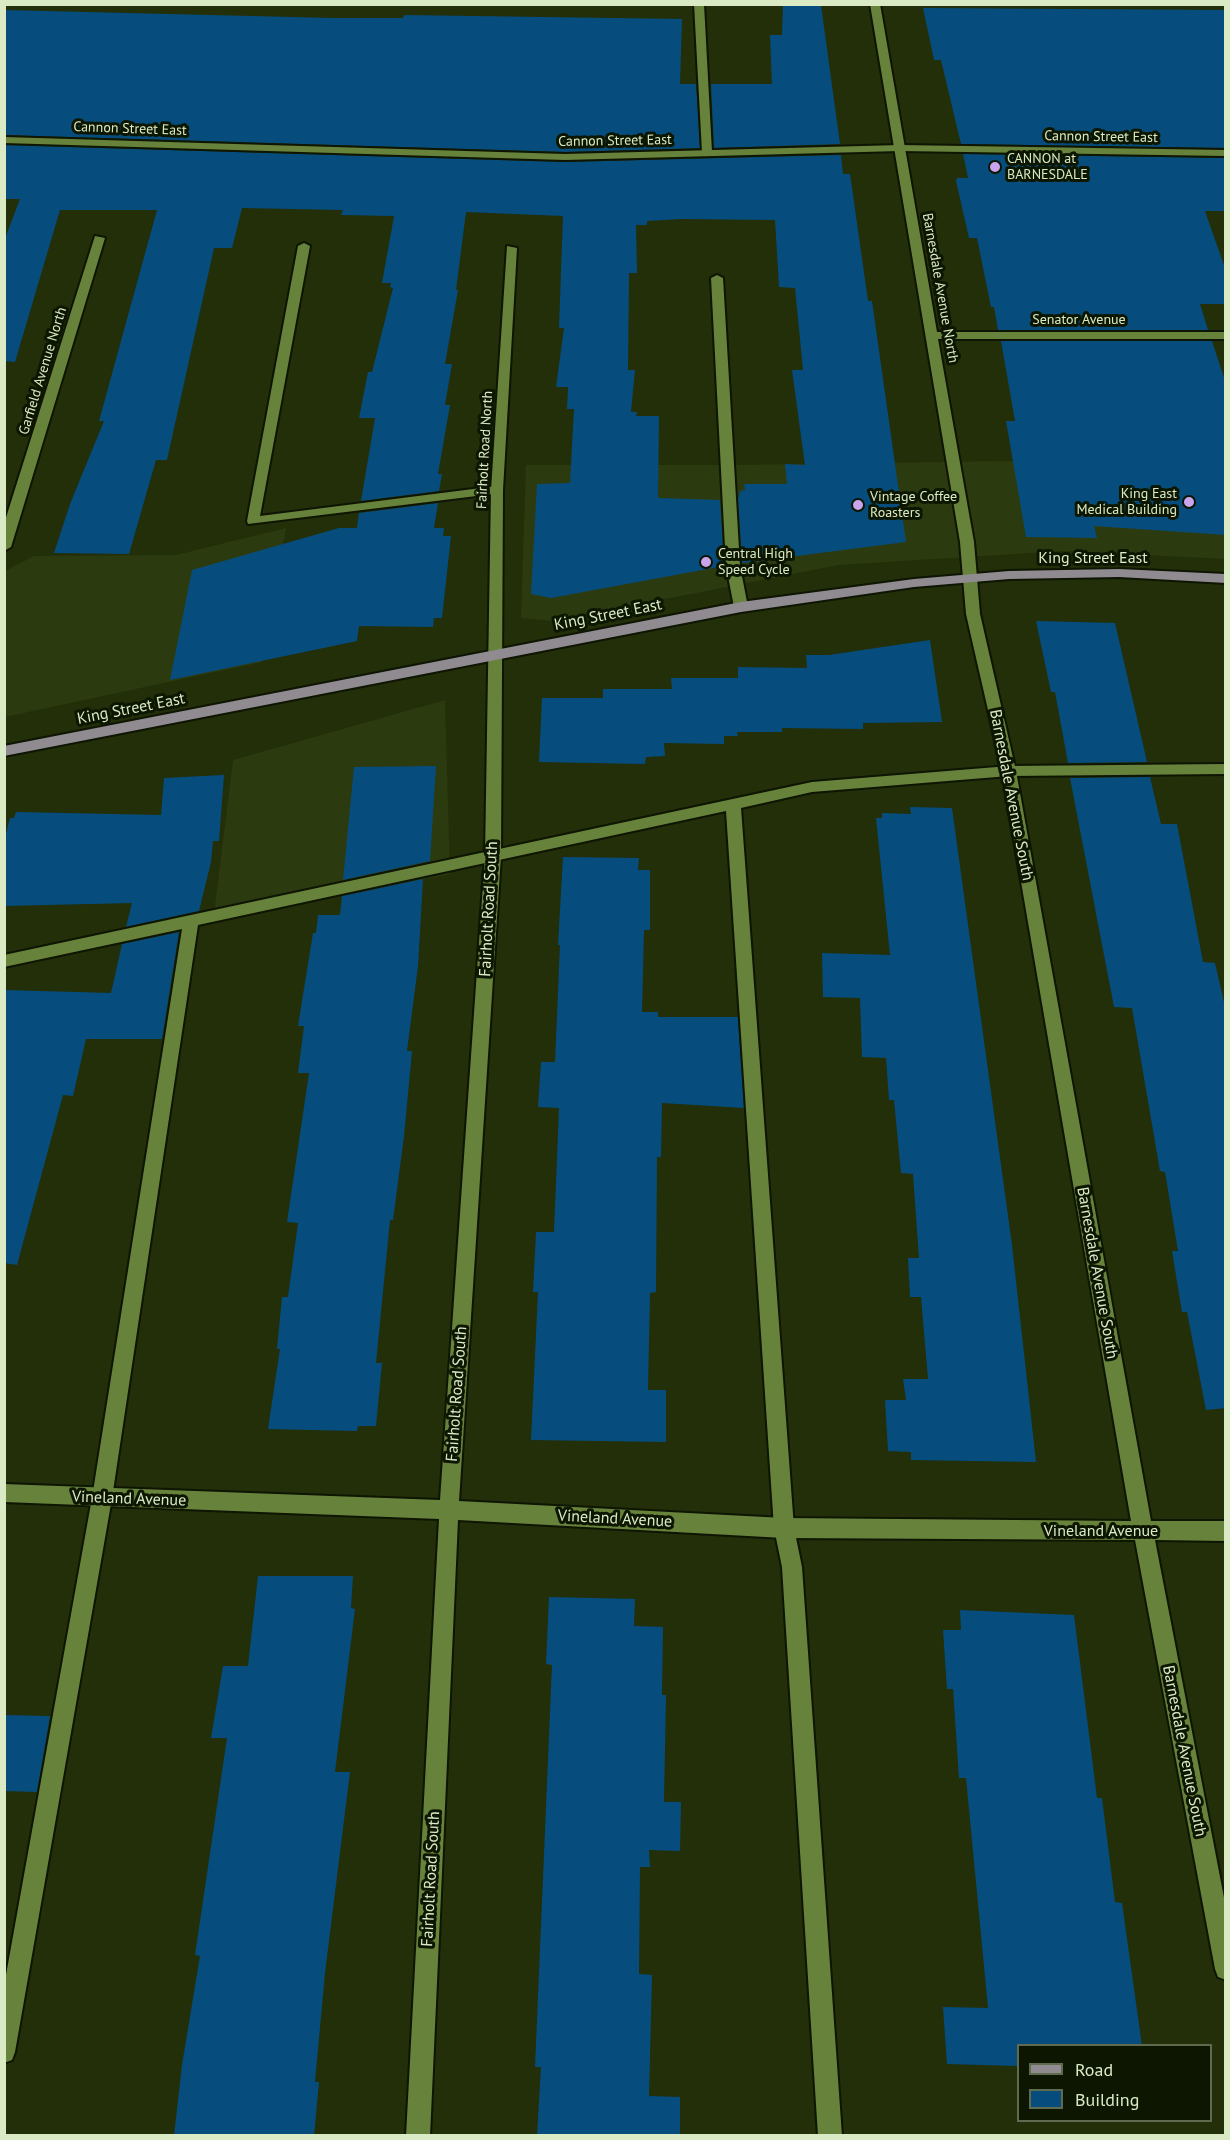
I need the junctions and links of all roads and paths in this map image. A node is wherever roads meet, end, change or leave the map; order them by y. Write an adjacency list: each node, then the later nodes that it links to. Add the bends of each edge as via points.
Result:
1 (699, 4): 5 (street)
2 (875, 4): 4 (street, Barnesdale Avenue North)
3 (4, 141): 5 (street, Cannon Street East, via 565,157)
4 (900, 148): 5 (street, Cannon Street East); 6 (street, Cannon Street East); 11 (street, Barnesdale Avenue North)
5 (707, 152)
6 (1226, 153)
7 (99, 238): 14 (street, Garfield Avenue North)
8 (304, 246): 13 (street, via 253,521)
9 (511, 248): 13 (street, Fairholt Road North)
10 (717, 278): 17 (street, via 733,566)
11 (933, 334): 12 (street, Senator Avenue); 15 (street, Barnesdale Avenue North, via 968,542)
12 (1226, 336)
13 (497, 490): 18 (street, Fairholt Road North)
14 (4, 547)
15 (969, 577): 16 (main road, King Street East, via 1119,573); 17 (main road, King Street East); 21 (street, Barnesdale Avenue South, via 973,614)
16 (1226, 579)
17 (741, 607): 18 (main road, King Street East)
18 (495, 653): 19 (main road, King Street East); 23 (street, Fairholt Road South)
19 (4, 751)
20 (1226, 769): 21 (street)
21 (1009, 771): 22 (street, via 812,787); 30 (street, Barnesdale Avenue South)
22 (733, 805): 23 (street); 29 (street)
23 (494, 856): 24 (street); 28 (street, Fairholt Road South)
24 (191, 921): 25 (street); 27 (street)
25 (4, 961)
26 (4, 1493): 27 (street, Vineland Avenue)
27 (102, 1498): 28 (street, Vineland Avenue); 33 (street)
28 (449, 1510): 29 (street, Vineland Avenue); 34 (street, Fairholt Road South)
29 (784, 1528): 30 (street, Vineland Avenue); 35 (street, via 792,1567)
30 (1143, 1531): 31 (street, Vineland Avenue); 32 (street, Barnesdale Avenue South)
31 (1226, 1531)
32 (1226, 1969)
33 (4, 2052)
34 (418, 2136)
35 (830, 2136)

